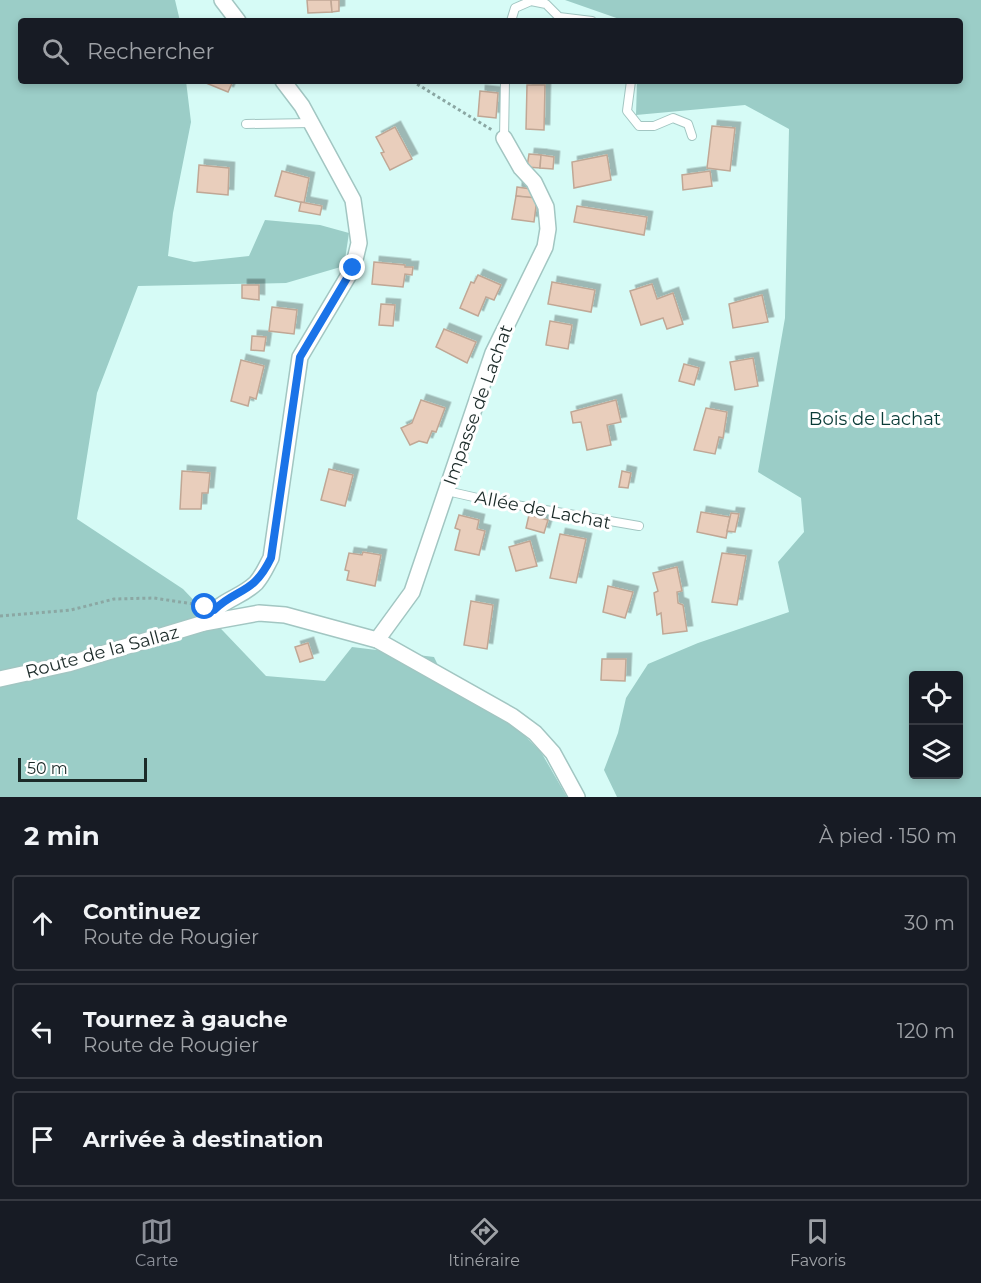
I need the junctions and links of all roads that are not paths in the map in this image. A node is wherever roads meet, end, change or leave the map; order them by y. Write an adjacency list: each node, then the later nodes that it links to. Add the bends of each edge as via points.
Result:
1 (222, 0): 2 (street)
2 (236, 18)
3 (512, 18): 4 (lane, via 514,8 531,1 546,4 559,17)
4 (567, 18)
5 (285, 84): 8 (street)
6 (505, 84): 11 (lane)
7 (631, 84): 10 (lane, via 627,111 639,126 654,126 673,118 688,124)
8 (311, 123): 9 (lane); 14 (street, via 353,200 359,243 353,268 300,357 271,558 255,583 226,600)
9 (246, 124)
10 (692, 136)
11 (504, 138): 12 (street, Impasse de Lachat, via 534,182 546,207 548,229 545,247 493,353)
12 (447, 491): 13 (lane, Allée de Lachat); 15 (street, Impasse de Lachat, via 412,592)
13 (639, 526)
14 (204, 623): 15 (street, Route de la Sallaz, via 260,614 285,615); 16 (street, Route de la Sallaz, via 68,664)
15 (377, 640): 17 (street, Route de la Sallaz, via 486,700 535,733 553,753)
16 (0, 679)
17 (577, 797)

